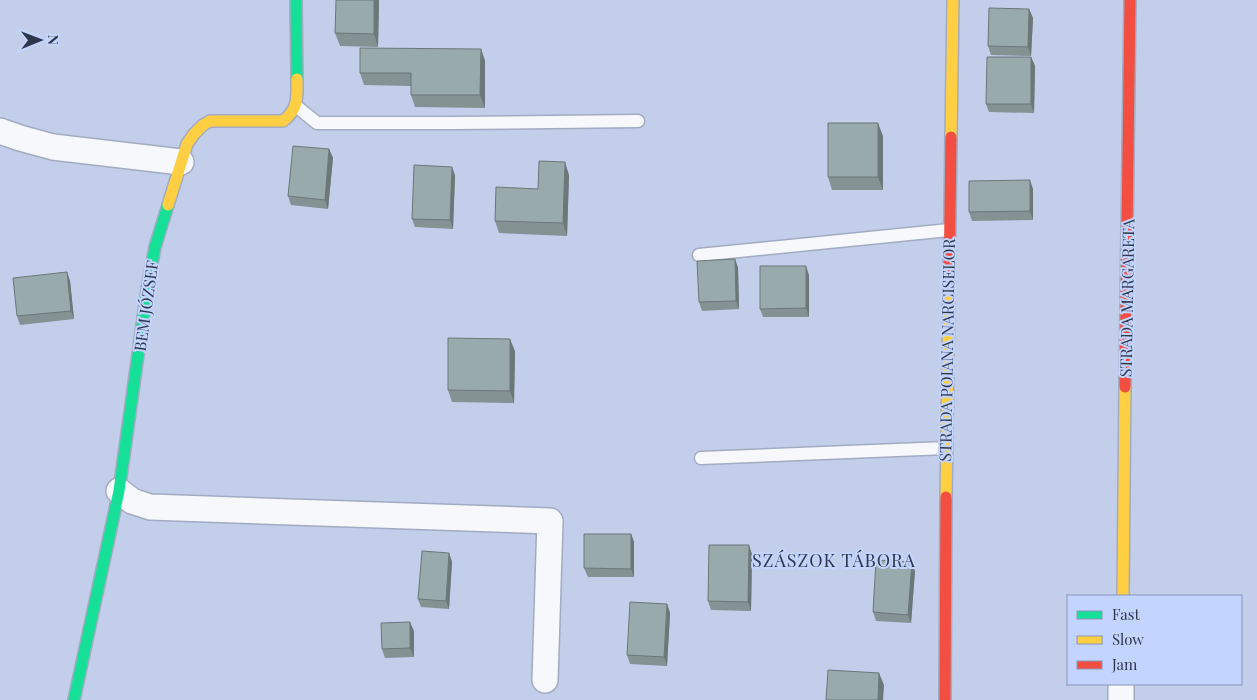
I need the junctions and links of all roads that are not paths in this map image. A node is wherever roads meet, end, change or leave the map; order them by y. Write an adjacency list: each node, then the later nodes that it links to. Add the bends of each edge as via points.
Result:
1 (296, 0): 4 (street)
2 (954, 0): 8 (street, STRADA POIANA NARCISELOR)
3 (1130, 0): 13 (street, STRADA MARGARETA)
4 (296, 106): 5 (lane, via 317,123); 7 (street, BEM JÓZSEF, via 291,116 283,121 210,121 196,131)
5 (638, 121)
6 (0, 131): 7 (street, via 53,147)
7 (181, 162): 12 (street, BEM JÓZSEF, via 154,247)
8 (949, 230): 9 (lane); 10 (street, STRADA POIANA NARCISELOR)
9 (699, 255)
10 (946, 448): 11 (lane); 17 (street, STRADA POIANA NARCISELOR)
11 (701, 458)
12 (119, 491): 14 (street, via 150,507 550,522); 16 (street, BEM JÓZSEF)
13 (1123, 595)
14 (545, 680)
15 (1121, 685): 18 (street)
16 (74, 700)
17 (945, 700)
18 (1121, 700)

